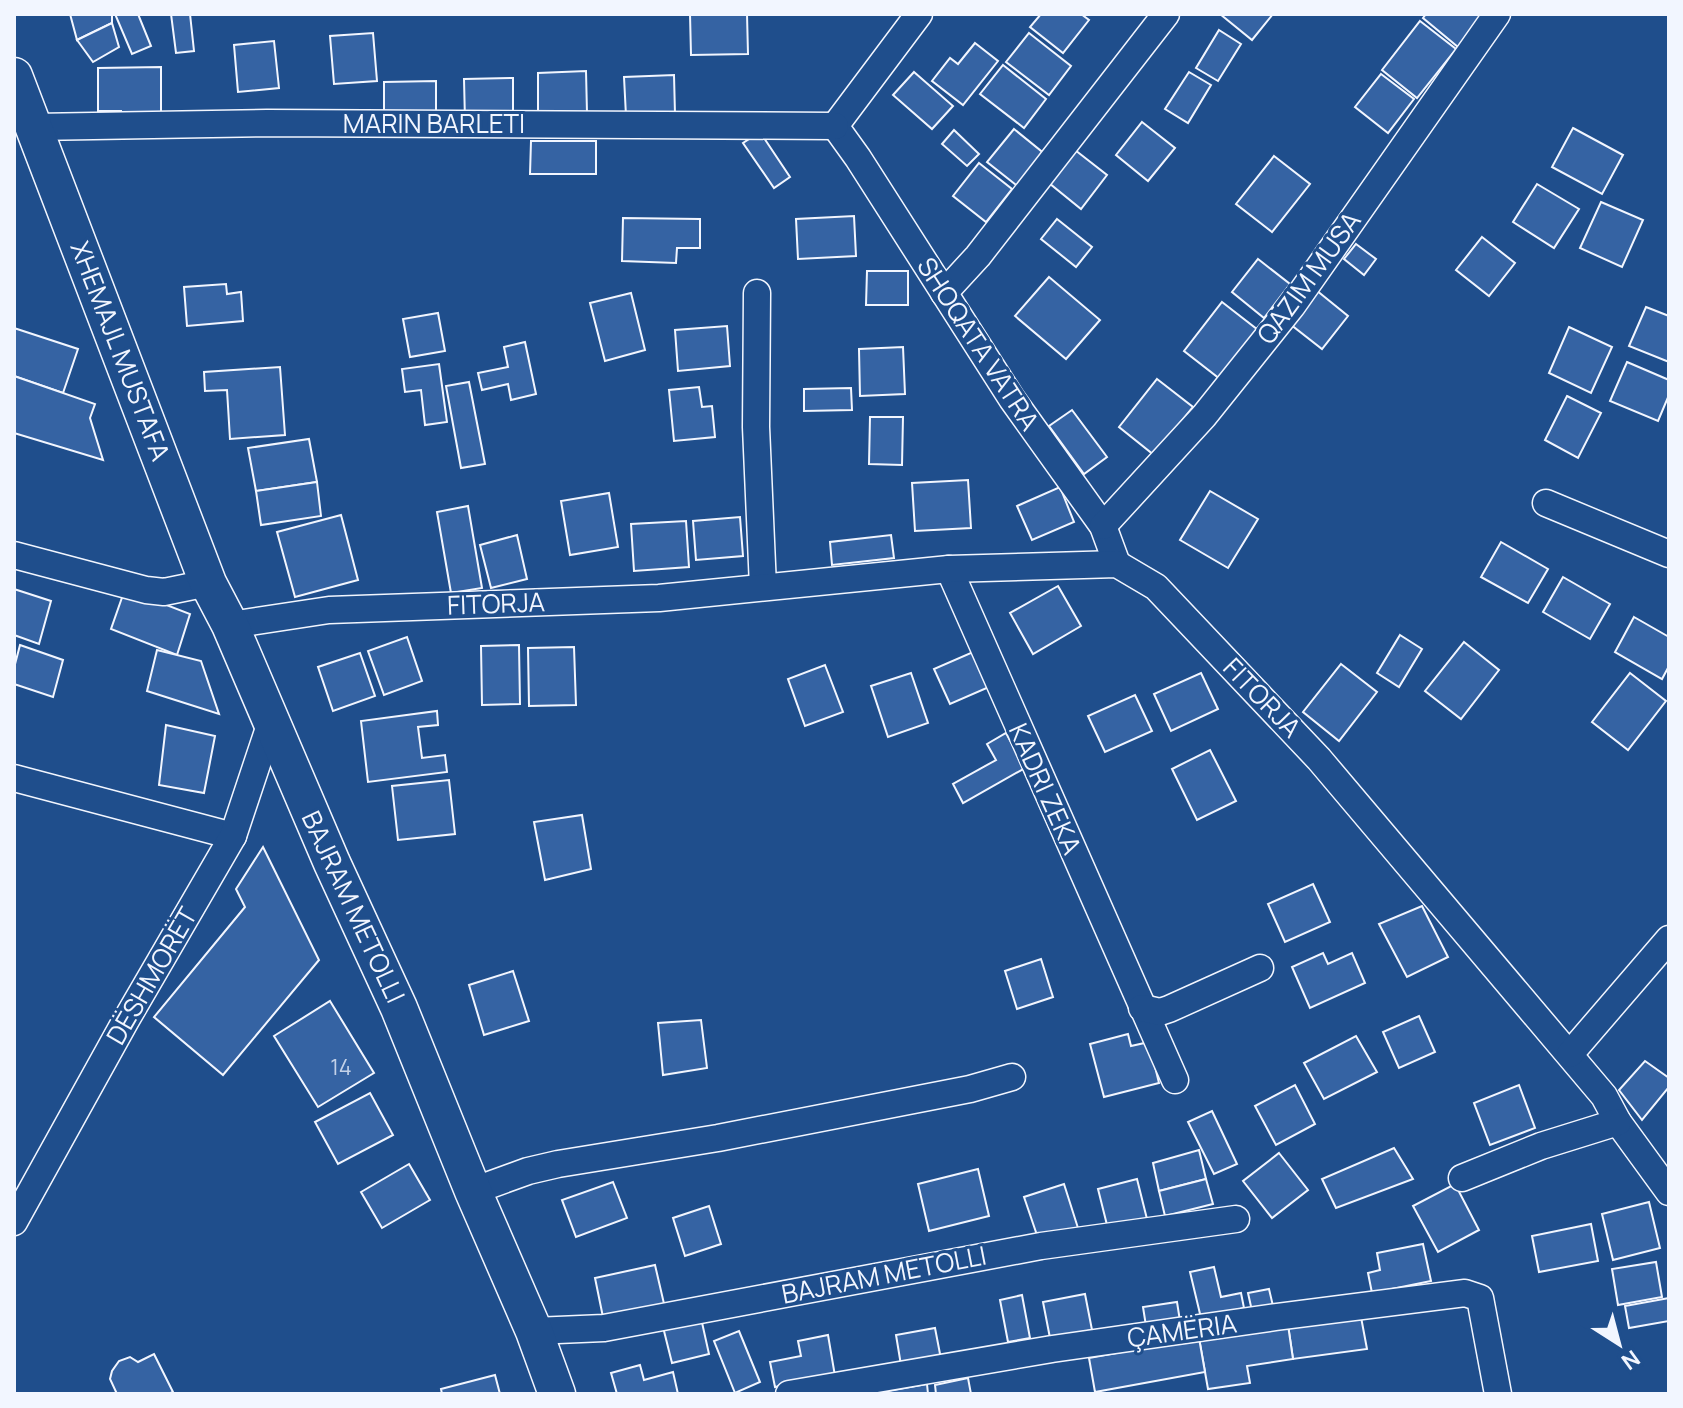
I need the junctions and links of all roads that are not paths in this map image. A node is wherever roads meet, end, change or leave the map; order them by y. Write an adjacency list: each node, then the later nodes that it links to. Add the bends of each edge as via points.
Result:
1 (919, 14): 5 (street)
2 (1166, 14): 8 (street)
3 (1497, 14): 10 (street, QAZIM MUSA, via 1292,306 1204,416)
4 (14, 76): 6 (main road, XHEMAJL MUSTAFA)
5 (835, 126): 6 (street, MARIN BARLETI); 8 (street, SHOQATA VATRA)
6 (34, 127): 15 (main road, XHEMAJL MUSTAFA)
7 (757, 293): 16 (street)
8 (944, 293): 10 (street, SHOQATA VATRA)
9 (1546, 503): 11 (street)
10 (1103, 526): 13 (street, SHOQATA VATRA)
11 (1669, 554)
12 (14, 555): 15 (street, via 146,590 164,592)
13 (1117, 564): 14 (street, FITORJA); 24 (street, FITORJA, via 1156,587 1319,759)
14 (949, 569): 16 (street, FITORJA); 23 (street, KADRI ZEKA)
15 (208, 583): 17 (main road, XHEMAJL MUSTAFA)
16 (763, 587): 17 (street, FITORJA, via 659,598 329,610)
17 (230, 625): 18 (main road, BAJRAM METOLLI)
18 (271, 722): 20 (street, DËSHMORËT); 29 (main road, BAJRAM METOLLI, via 399,1008)
19 (14, 778): 20 (street)
20 (233, 836): 32 (street, DËSHMORËT)
21 (1669, 939): 24 (street)
22 (1260, 968): 23 (street, via 1169,1009)
23 (1142, 1008): 26 (street, KADRI ZEKA)
24 (1570, 1054): 27 (street, FITORJA)
25 (1012, 1077): 29 (street, via 718,1138 558,1164)
26 (1175, 1080)
27 (1618, 1122): 28 (street); 30 (street, FITORJA)
28 (1462, 1178)
29 (473, 1191): 33 (main road, BAJRAM METOLLI)
30 (1669, 1192)
31 (1236, 1219): 33 (street, BAJRAM METOLLI, via 1041,1246 604,1328)
32 (14, 1222)
33 (534, 1331): 34 (main road, BAJRAM METOLLI)
34 (557, 1394)
35 (789, 1394): 36 (street, ÇAMËRIA, via 1052,1349 1465,1293 1480,1298)
36 (1498, 1394)

